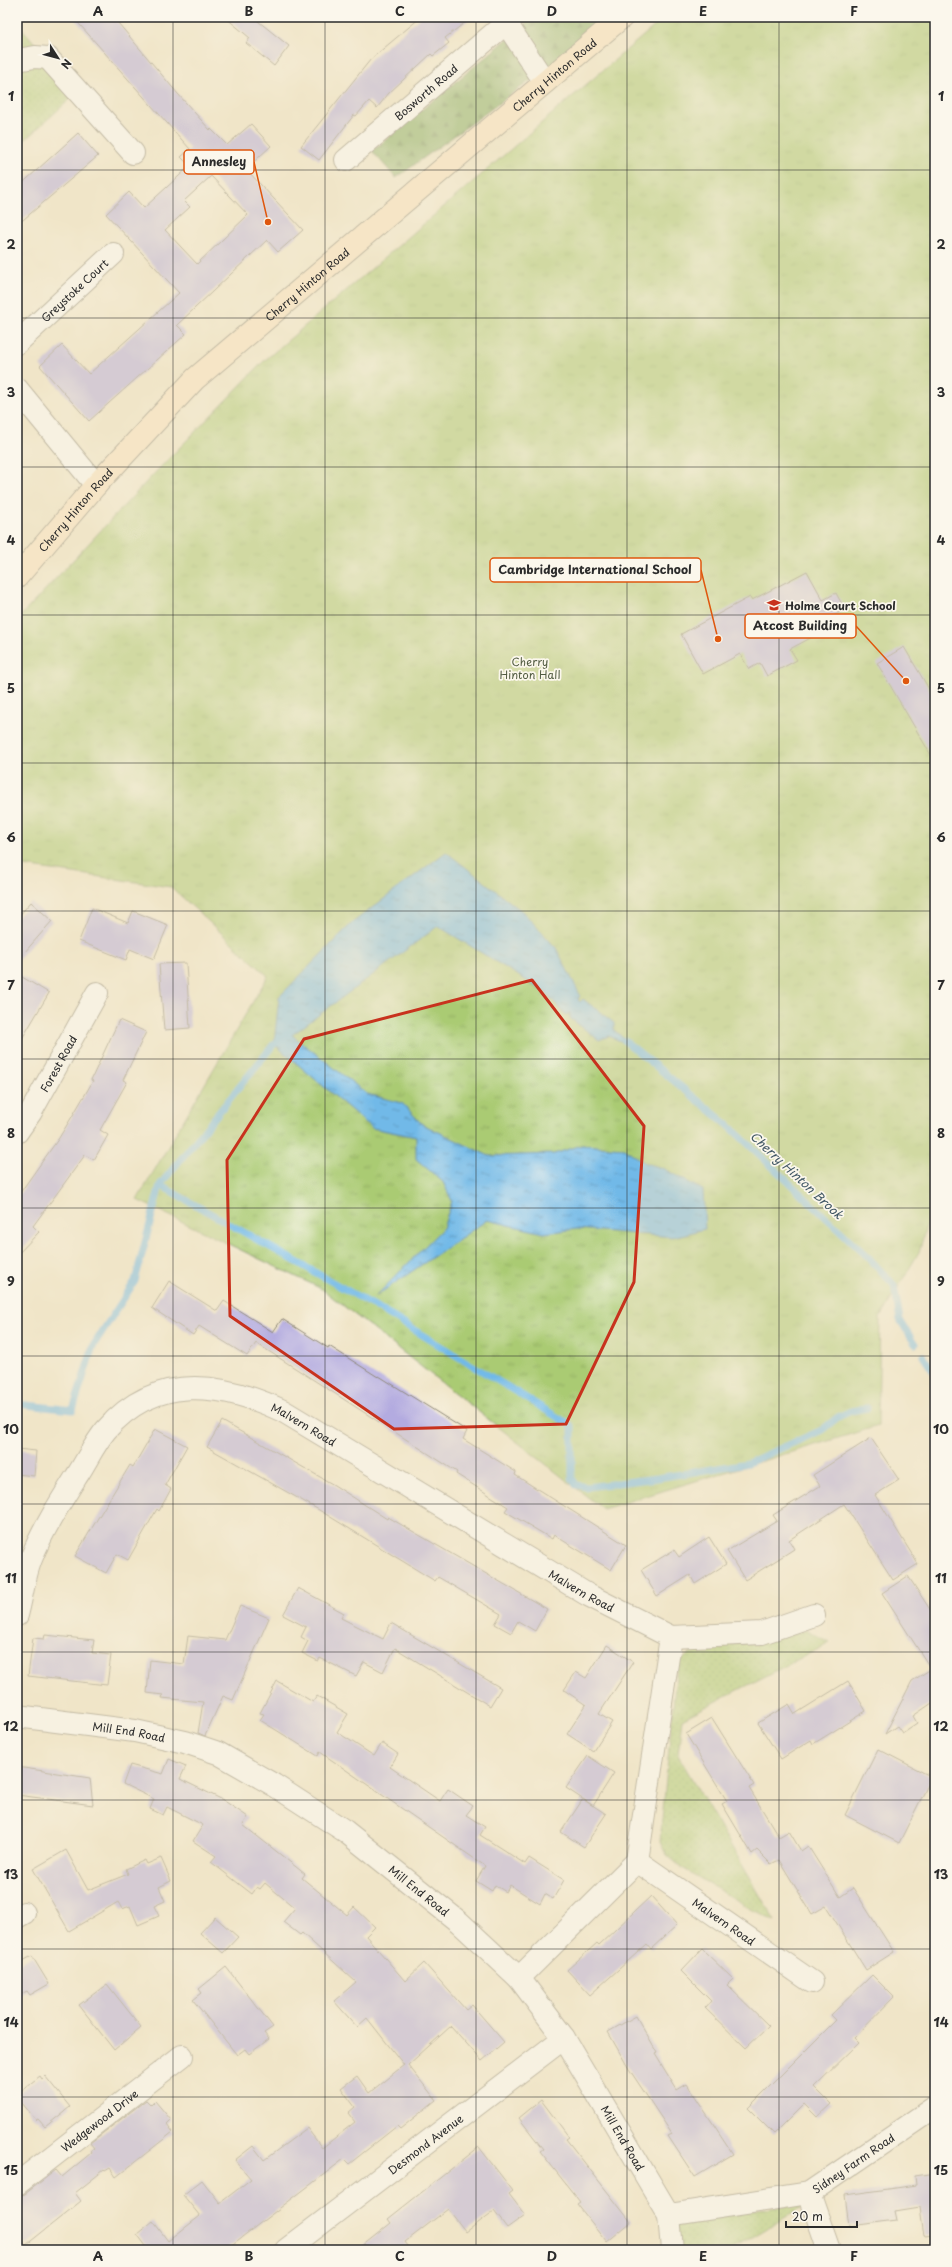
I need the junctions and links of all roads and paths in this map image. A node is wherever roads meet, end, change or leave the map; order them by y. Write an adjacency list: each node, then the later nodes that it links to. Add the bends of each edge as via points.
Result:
1 (622, 17): 4 (street, Cherry Hinton Road)
2 (507, 19): 4 (street, Bosworth Road); 6 (street, Bosworth Road)
3 (17, 60): 5 (street, via 48,58)
4 (545, 82): 10 (street, Cherry Hinton Road, via 195,379)
5 (133, 153)
6 (346, 160)
7 (113, 254): 8 (street, Greystoke Court)
8 (17, 343)
9 (17, 389): 10 (street)
10 (96, 485): 11 (street, Cherry Hinton Road)
11 (17, 576)
12 (97, 993): 13 (street, Forest Road, via 31,1112)
13 (17, 1132)
14 (17, 1615): 16 (street, Malvern Road, via 31,1560 59,1504 105,1431 122,1414 147,1398 172,1389 203,1387 259,1400 283,1411 588,1595)
15 (814, 1615): 16 (street, Malvern Road, via 762,1633)
16 (671, 1637): 18 (street)
17 (17, 1716): 19 (street, Mill End Road, via 135,1731 185,1742 218,1753 274,1785 345,1831 459,1922)
18 (637, 1861): 19 (street); 20 (street, Malvern Road)
19 (519, 1978): 21 (street, Mill End Road)
20 (812, 1982)
21 (564, 2038): 26 (street, Mill End Road); 27 (street, Desmond Avenue)
22 (182, 2056): 24 (street, Wedgewood Drive)
23 (935, 2107): 25 (street, Sidney Farm Road)
24 (17, 2184)
25 (809, 2193): 26 (street, Sidney Farm Road); 29 (street)
26 (669, 2215): 28 (street, Mill End Road)
27 (286, 2250)
28 (672, 2250)
29 (829, 2250)

